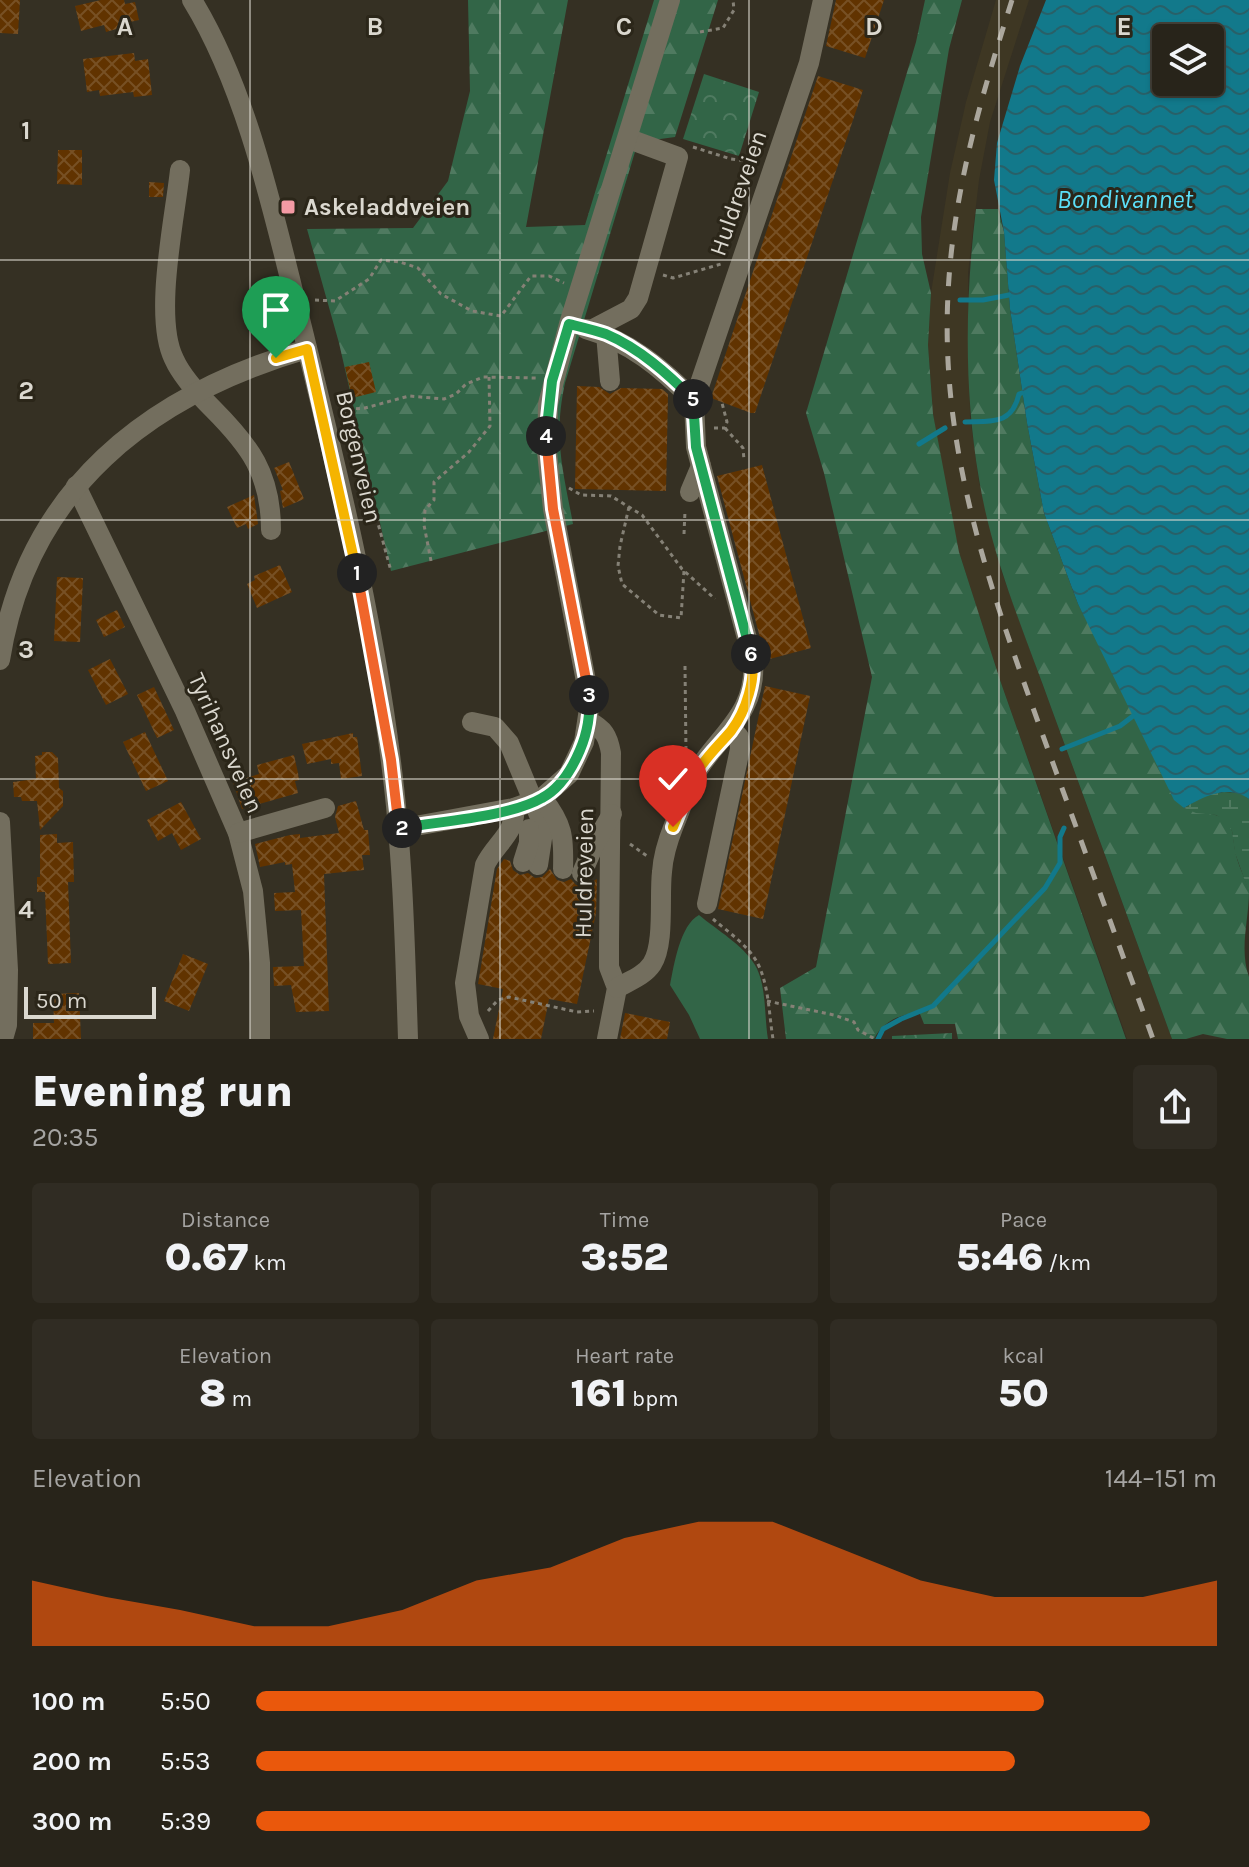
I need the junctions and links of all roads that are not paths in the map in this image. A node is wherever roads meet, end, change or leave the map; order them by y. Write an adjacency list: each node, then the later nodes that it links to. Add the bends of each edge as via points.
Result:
1 (192, 0): 8 (street, Borgenveien, via 245,116)
2 (670, 0): 4 (street, Huldreveien)
3 (823, 0): 13 (street, Huldreveien, via 809,63)
4 (629, 139): 6 (street, Huldreveien); 7 (street, via 678,157 638,298)
5 (180, 170): 12 (street, via 165,319 174,360)
6 (569, 324): 7 (street); 20 (street, Huldreveien, via 552,381 548,466 587,682)
7 (598, 332): 9 (street); 10 (street)
8 (307, 349): 12 (street, via 233,373); 27 (street, Borgenveien, via 375,659)
9 (645, 358): 11 (street); 13 (street)
10 (610, 381)
11 (644, 382)
12 (197, 392): 15 (street, via 115,446); 17 (street, via 255,457 266,482)
13 (694, 401): 14 (street, Huldreveien)
14 (701, 466): 16 (street); 22 (street, Huldreveien, via 754,672)
15 (76, 486): 18 (street, via 31,557); 28 (street, Tyrihansveien)
16 (690, 492)
17 (271, 530)
18 (2, 629): 19 (street)
19 (0, 660)
20 (588, 721): 23 (street, Huldreveien, via 569,774); 25 (street, Huldreveien, via 608,737)
21 (472, 722): 23 (street, via 495,727 509,743)
22 (732, 729): 30 (street, Huldreveien, via 740,749); 31 (street, Huldreveien, via 696,773 673,827 653,962)
23 (527, 804): 25 (street, via 557,817 572,871); 27 (street); 29 (street); 32 (street, Huldreveien, via 485,865 465,983)
24 (325, 808): 28 (street)
25 (612, 814): 31 (street, Huldreveien, via 609,967)
26 (0, 822): 33 (street, via 8,970)
27 (399, 829): 35 (street, Borgenveien)
28 (238, 833): 34 (street, Tyrihansveien, via 253,891)
29 (530, 863)
30 (707, 904)
31 (616, 994): 36 (street, Huldreveien)
32 (478, 1038)
33 (3, 1039)
34 (260, 1039)
35 (408, 1039)
36 (607, 1039)

